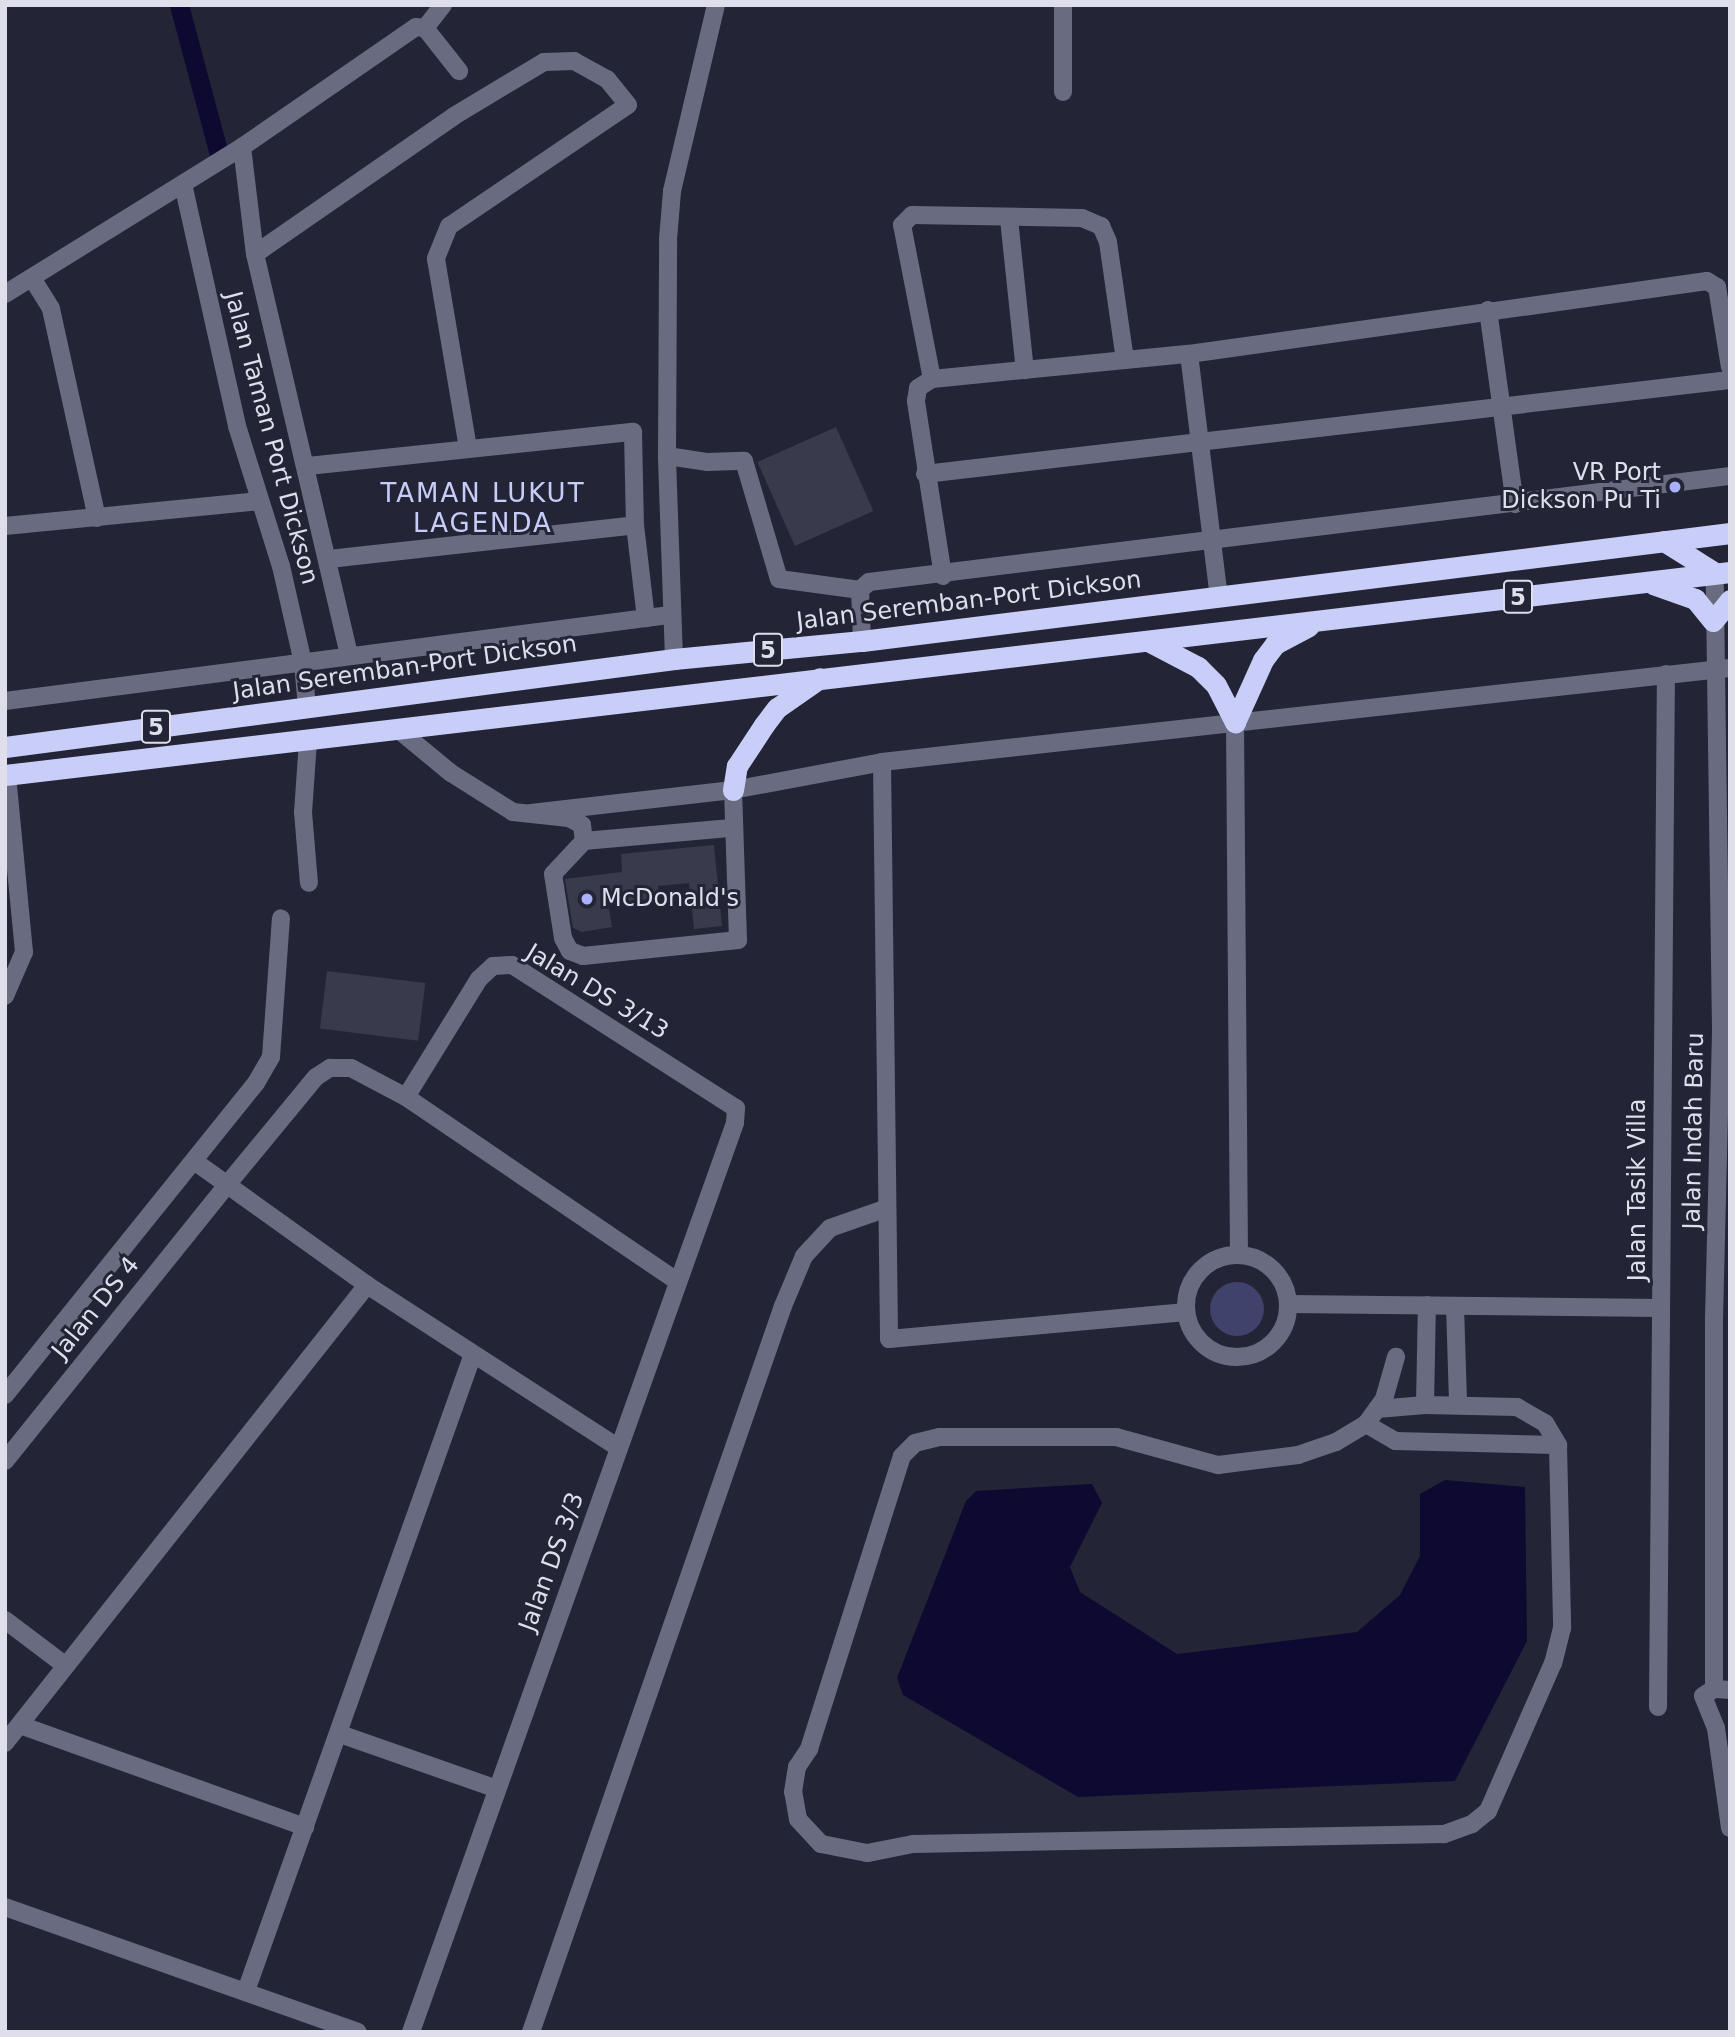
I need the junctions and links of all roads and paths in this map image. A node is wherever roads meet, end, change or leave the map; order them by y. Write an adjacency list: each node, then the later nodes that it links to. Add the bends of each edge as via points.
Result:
1 (443, 5): 4 (street)
2 (716, 5): 23 (street, via 672,191)
3 (1063, 5): 6 (street)
4 (425, 29): 5 (street); 7 (street, via 416,27)
5 (458, 71)
6 (1063, 92)
7 (242, 147): 8 (street); 10 (street)
8 (188, 182): 11 (street); 27 (street, Jalan Taman Port Dickson)
9 (1009, 219): 15 (street, via 1082,219 1101,226 1108,242); 17 (street); 18 (street, via 912,215 905,220)
10 (255, 254): 22 (street, via 454,116 544,62 574,61 607,79 628,105 449,226 436,258); 24 (street)
11 (32, 278): 12 (street); 29 (street, via 51,309)
12 (5, 294)
13 (1488, 310): 14 (street); 16 (street, via 1707,281 1717,287); 20 (street)
14 (1189, 354): 15 (street); 21 (street)
15 (1125, 360): 17 (street)
16 (1730, 367)
17 (1024, 370): 18 (street)
18 (932, 379): 25 (street, via 918,387 916,401)
19 (1730, 380): 20 (street)
20 (1499, 407): 21 (street); 28 (street)
21 (1200, 442): 25 (street); 33 (street)
22 (468, 448): 24 (street); 30 (street, via 633,432)
23 (667, 456): 40 (street, via 744,461 779,579); 43 (street)
24 (308, 466): 36 (street)
25 (925, 474): 38 (street)
26 (1730, 476): 28 (street)
27 (258, 501): 29 (street); 53 (street, Jalan Taman Port Dickson, via 281,566)
28 (1515, 504): 33 (street)
29 (97, 518): 31 (street)
30 (635, 525): 36 (street); 44 (street)
31 (5, 526)
32 (1730, 533): 34 (highway, Jalan Seremban-Port Dickson / 5)
33 (1212, 539): 38 (street); 41 (street)
34 (1662, 540): 37 (highway); 41 (highway, Jalan Seremban-Port Dickson / 5)
35 (1730, 557): 37 (highway)
36 (329, 559): 51 (street)
37 (1722, 573): 39 (highway, 5); 46 (street, Jalan Indah Baru)
38 (943, 576): 40 (street, via 869,582)
39 (1644, 582): 45 (highway, 5); 46 (highway, via 1695,599)
40 (860, 590): 50 (street)
41 (1219, 598): 47 (highway); 48 (highway, via 1205,624); 50 (highway, Jalan Seremban-Port Dickson / 5)
42 (1730, 600): 46 (highway)
43 (670, 615): 44 (street); 52 (street)
44 (646, 618): 51 (street)
45 (1320, 620): 47 (highway, 5); 61 (highway, via 1275,644 1250,682)
46 (1713, 621): 54 (street, Jalan Indah Baru)
47 (1269, 626): 48 (highway, 5)
48 (1190, 635): 49 (highway, 5)
49 (1146, 640): 56 (highway, 5); 61 (highway, via 1198,667 1216,685)
50 (862, 641): 52 (highway, Jalan Seremban-Port Dickson / 5)
51 (349, 656): 53 (street)
52 (674, 659): 57 (highway); 58 (highway, via 668,681); 60 (highway, Jalan Seremban-Port Dickson / 5)
53 (303, 663): 59 (street); 60 (street, Jalan Taman Port Dickson)
54 (1721, 668): 55 (street); 72 (street, Jalan Indah Baru)
55 (1665, 674): 61 (street); 91 (street, Jalan Tasik Villa)
56 (822, 676): 57 (highway, 5); 69 (highway, via 778,708 764,725 737,766)
57 (712, 688): 58 (highway, 5)
58 (656, 695): 62 (highway, 5)
59 (5, 701)
60 (307, 708): 63 (highway); 65 (highway, via 295,734); 66 (highway, Jalan Seremban-Port Dickson / 5)
61 (1235, 722): 67 (street); 85 (street)
62 (400, 731): 63 (highway, 5); 70 (street, via 488,797 513,812)
63 (340, 736): 64 (highway, 5)
64 (308, 741): 65 (highway, 5); 74 (street, via 303,812)
65 (277, 745): 68 (highway, 5)
66 (5, 747)
67 (882, 762): 69 (street); 83 (street)
68 (6, 775): 77 (street, via 24,951)
69 (733, 790): 70 (street); 71 (street)
70 (531, 813): 73 (street, via 582,825)
71 (731, 828): 73 (street); 73 (street, via 738,940 583,956 570,951 563,938 554,874)
72 (1723, 833): 76 (street, Jalan Indah Baru)
73 (584, 841)
74 (309, 883)
75 (281, 918): 81 (street, Jalan DS 4, via 271,1057)
76 (1723, 918): 78 (street, Jalan Indah Baru)
77 (5, 996)
78 (1725, 1029): 84 (street, Jalan Indah Baru)
79 (405, 1097): 80 (street, Jalan DS 3/13, via 479,979 493,966 512,965); 82 (street, Jalan DS 4, via 352,1068 330,1068 316,1077); 86 (street, Jalan DS 4)
80 (736, 1108): 86 (street, Jalan DS 3/3, via 735,1123)
81 (194, 1161): 82 (street); 95 (street, Jalan DS 4)
82 (226, 1186): 87 (street); 102 (street, Jalan DS 4)
83 (887, 1208): 92 (street, via 889,1339); 120 (street, via 830,1228 804,1256 788,1293)
84 (1723, 1250): 103 (street, Jalan Indah Baru)
85 (1239, 1255): 88 (street, via 1254,1258 1279,1276); 92 (street, via 1221,1257 1194,1278)
86 (678, 1282): 101 (street, Jalan DS 3/3)
87 (367, 1286): 93 (street); 106 (street)
88 (1289, 1304): 89 (street); 92 (street, via 1278,1337 1265,1349 1241,1356 1215,1352 1201,1342)
89 (1427, 1305): 90 (street); 97 (street)
90 (1455, 1306): 91 (street); 96 (street)
91 (1661, 1308): 108 (street, Jalan Tasik Villa)
92 (1186, 1312)
93 (473, 1354): 101 (street); 111 (street)
94 (1396, 1357): 98 (street, via 1392,1380)
95 (5, 1395)
96 (1458, 1404): 97 (street); 100 (street, via 1517,1407 1545,1423)
97 (1425, 1405): 98 (street)
98 (1377, 1409): 99 (street)
99 (1366, 1424): 100 (street, via 1395,1441); 100 (street, via 1298,1455 1240,1466 1188,1459 1116,1437 939,1437 915,1443 902,1456 809,1749 797,1767 793,1792 798,1819 821,1844 867,1853 913,1844 1444,1834 1472,1824 1488,1811 1553,1663 1562,1628)
100 (1558, 1445)
101 (619, 1448): 113 (street, Jalan DS 3/3)
102 (5, 1461)
103 (1722, 1538): 104 (street, Jalan Indah Baru)
104 (1722, 1613): 107 (street, Jalan Indah Baru)
105 (5, 1620): 106 (street)
106 (66, 1667): 109 (street)
107 (1722, 1690): 110 (street, Jalan Indah Baru, via 1703,1696)
108 (1658, 1707)
109 (20, 1725): 112 (street); 114 (street)
110 (1723, 1728): 115 (street)
111 (340, 1734): 113 (street); 114 (street)
112 (5, 1743)
113 (497, 1789): 119 (street, Jalan DS 3/3)
114 (305, 1827): 117 (street)
115 (1730, 1828)
116 (5, 1907): 117 (street)
117 (246, 1991): 118 (street)
118 (358, 2032)
119 (411, 2032)
120 (531, 2032)

